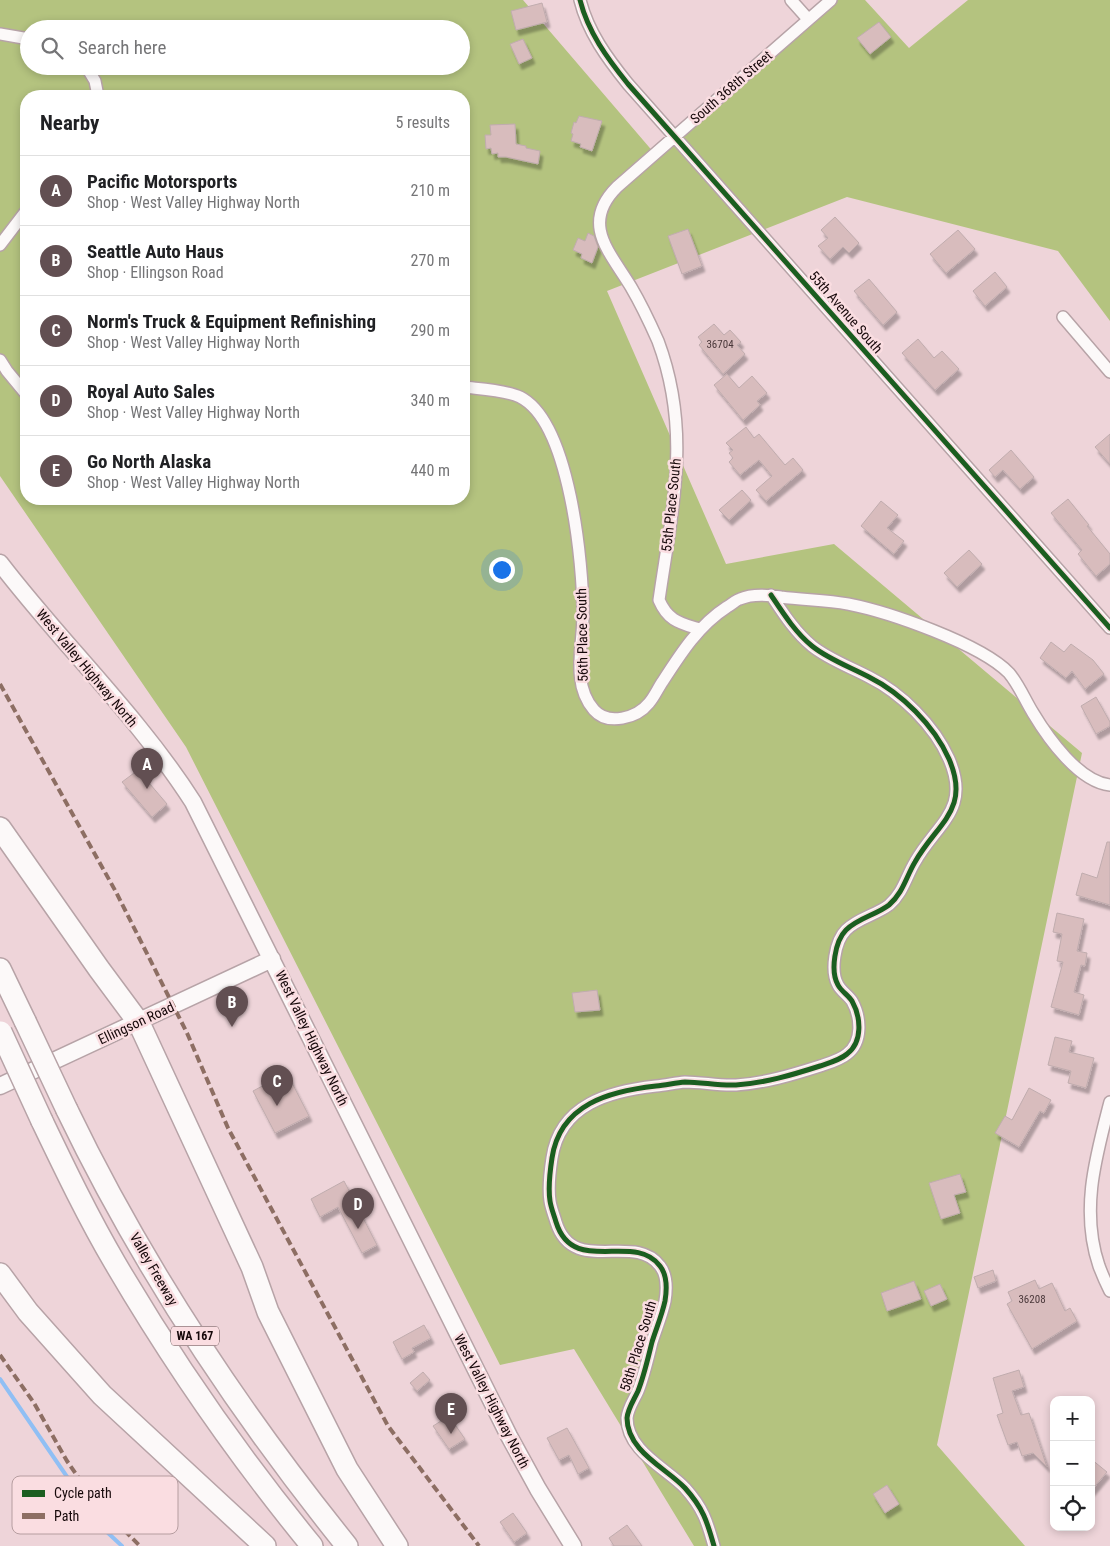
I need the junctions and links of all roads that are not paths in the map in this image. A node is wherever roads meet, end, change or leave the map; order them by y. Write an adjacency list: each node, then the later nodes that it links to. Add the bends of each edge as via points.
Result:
1 (580, 0): 9 (street, 55th Avenue South, via 587,22 607,56)
2 (791, 0): 4 (street)
3 (831, 0): 4 (street, South 368th Street)
4 (808, 19): 9 (street, South 368th Street)
5 (0, 34): 6 (street)
6 (20, 37)
7 (91, 75): 8 (street)
8 (97, 90)
9 (675, 136): 11 (street, South 368th Street, via 609,195); 20 (street, 55th Avenue South)
10 (20, 219): 12 (street)
11 (599, 224): 21 (street, 55th Place South, via 604,244 631,287 657,340 675,410 676,488 659,600 664,611 676,622)
12 (0, 245)
13 (1063, 318): 15 (street)
14 (0, 360): 16 (street)
15 (1110, 372)
16 (20, 386)
17 (470, 388): 21 (street, 56th Place South, via 519,397 540,416 554,439 567,482 579,560 583,614 581,681 595,711 605,717 619,718 644,709)
18 (0, 563): 24 (main road, West Valley Highway North, via 174,773 193,802)
19 (771, 595): 21 (street, 56th Place South, via 741,598); 22 (street, via 828,601 878,612 930,630 990,658 1011,676 1040,724 1073,765 1090,780); 37 (street, 58th Place South, via 812,646 881,684 903,700 924,722 943,747 952,768 955,797 952,810 915,862 900,894 887,907 861,919 844,932 834,952 836,982 852,1002 860,1024 857,1039 849,1053 828,1063 767,1081 732,1085 685,1082 632,1089 583,1107 571,1117 557,1138 552,1156 550,1202 560,1234 572,1245 588,1251 649,1255 664,1271 665,1300 627,1420 630,1434 651,1460 684,1487 705,1516)
20 (1110, 628)
21 (699, 629)
22 (1110, 785)
23 (0, 828): 26 (highway)
24 (272, 959): 26 (main road, Ellingson Road); 36 (main road, West Valley Highway North, via 508,1436)
25 (0, 968): 34 (highway, Valley Freeway / WA 167, bridge, via 108,1190 170,1298 262,1434)
26 (138, 1022): 28 (main road, Ellingson Road); 35 (highway, via 252,1267 268,1312 347,1469)
27 (0, 1032): 33 (highway, WA 167, bridge, via 81,1202 146,1315 235,1447)
28 (0, 1086)
29 (1110, 1102): 31 (street, via 1094,1162 1089,1203 1099,1266)
30 (0, 1274): 32 (highway, via 28,1312 102,1395)
31 (1110, 1291)
32 (265, 1546)
33 (312, 1546)
34 (348, 1546)
35 (397, 1546)
36 (573, 1546)
37 (714, 1546)

